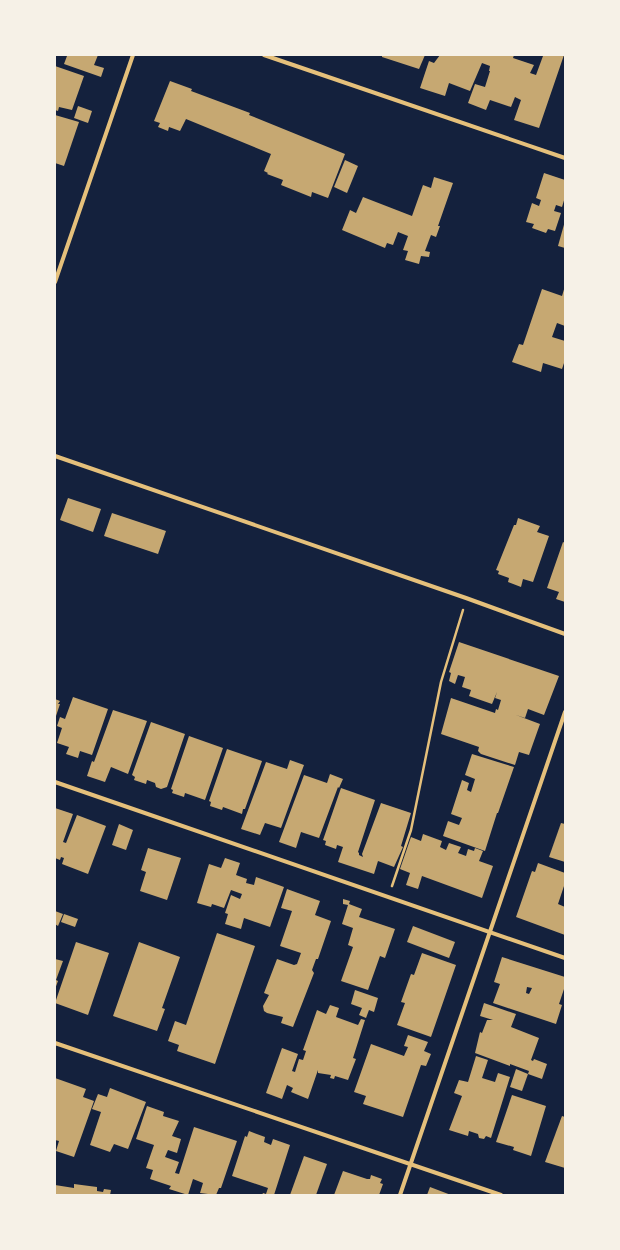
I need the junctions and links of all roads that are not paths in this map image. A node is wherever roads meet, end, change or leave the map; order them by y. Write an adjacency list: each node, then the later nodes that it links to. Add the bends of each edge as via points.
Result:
1 (133, 55): 4 (street)
2 (264, 55): 3 (street)
3 (565, 158)
4 (55, 282)
5 (55, 456): 6 (street)
6 (565, 634)
7 (565, 712): 9 (street)
8 (55, 782): 9 (street)
9 (491, 932): 10 (street); 12 (street)
10 (565, 958)
11 (55, 1043): 12 (street)
12 (411, 1164): 13 (street); 14 (street)
13 (400, 1195)
14 (501, 1195)

